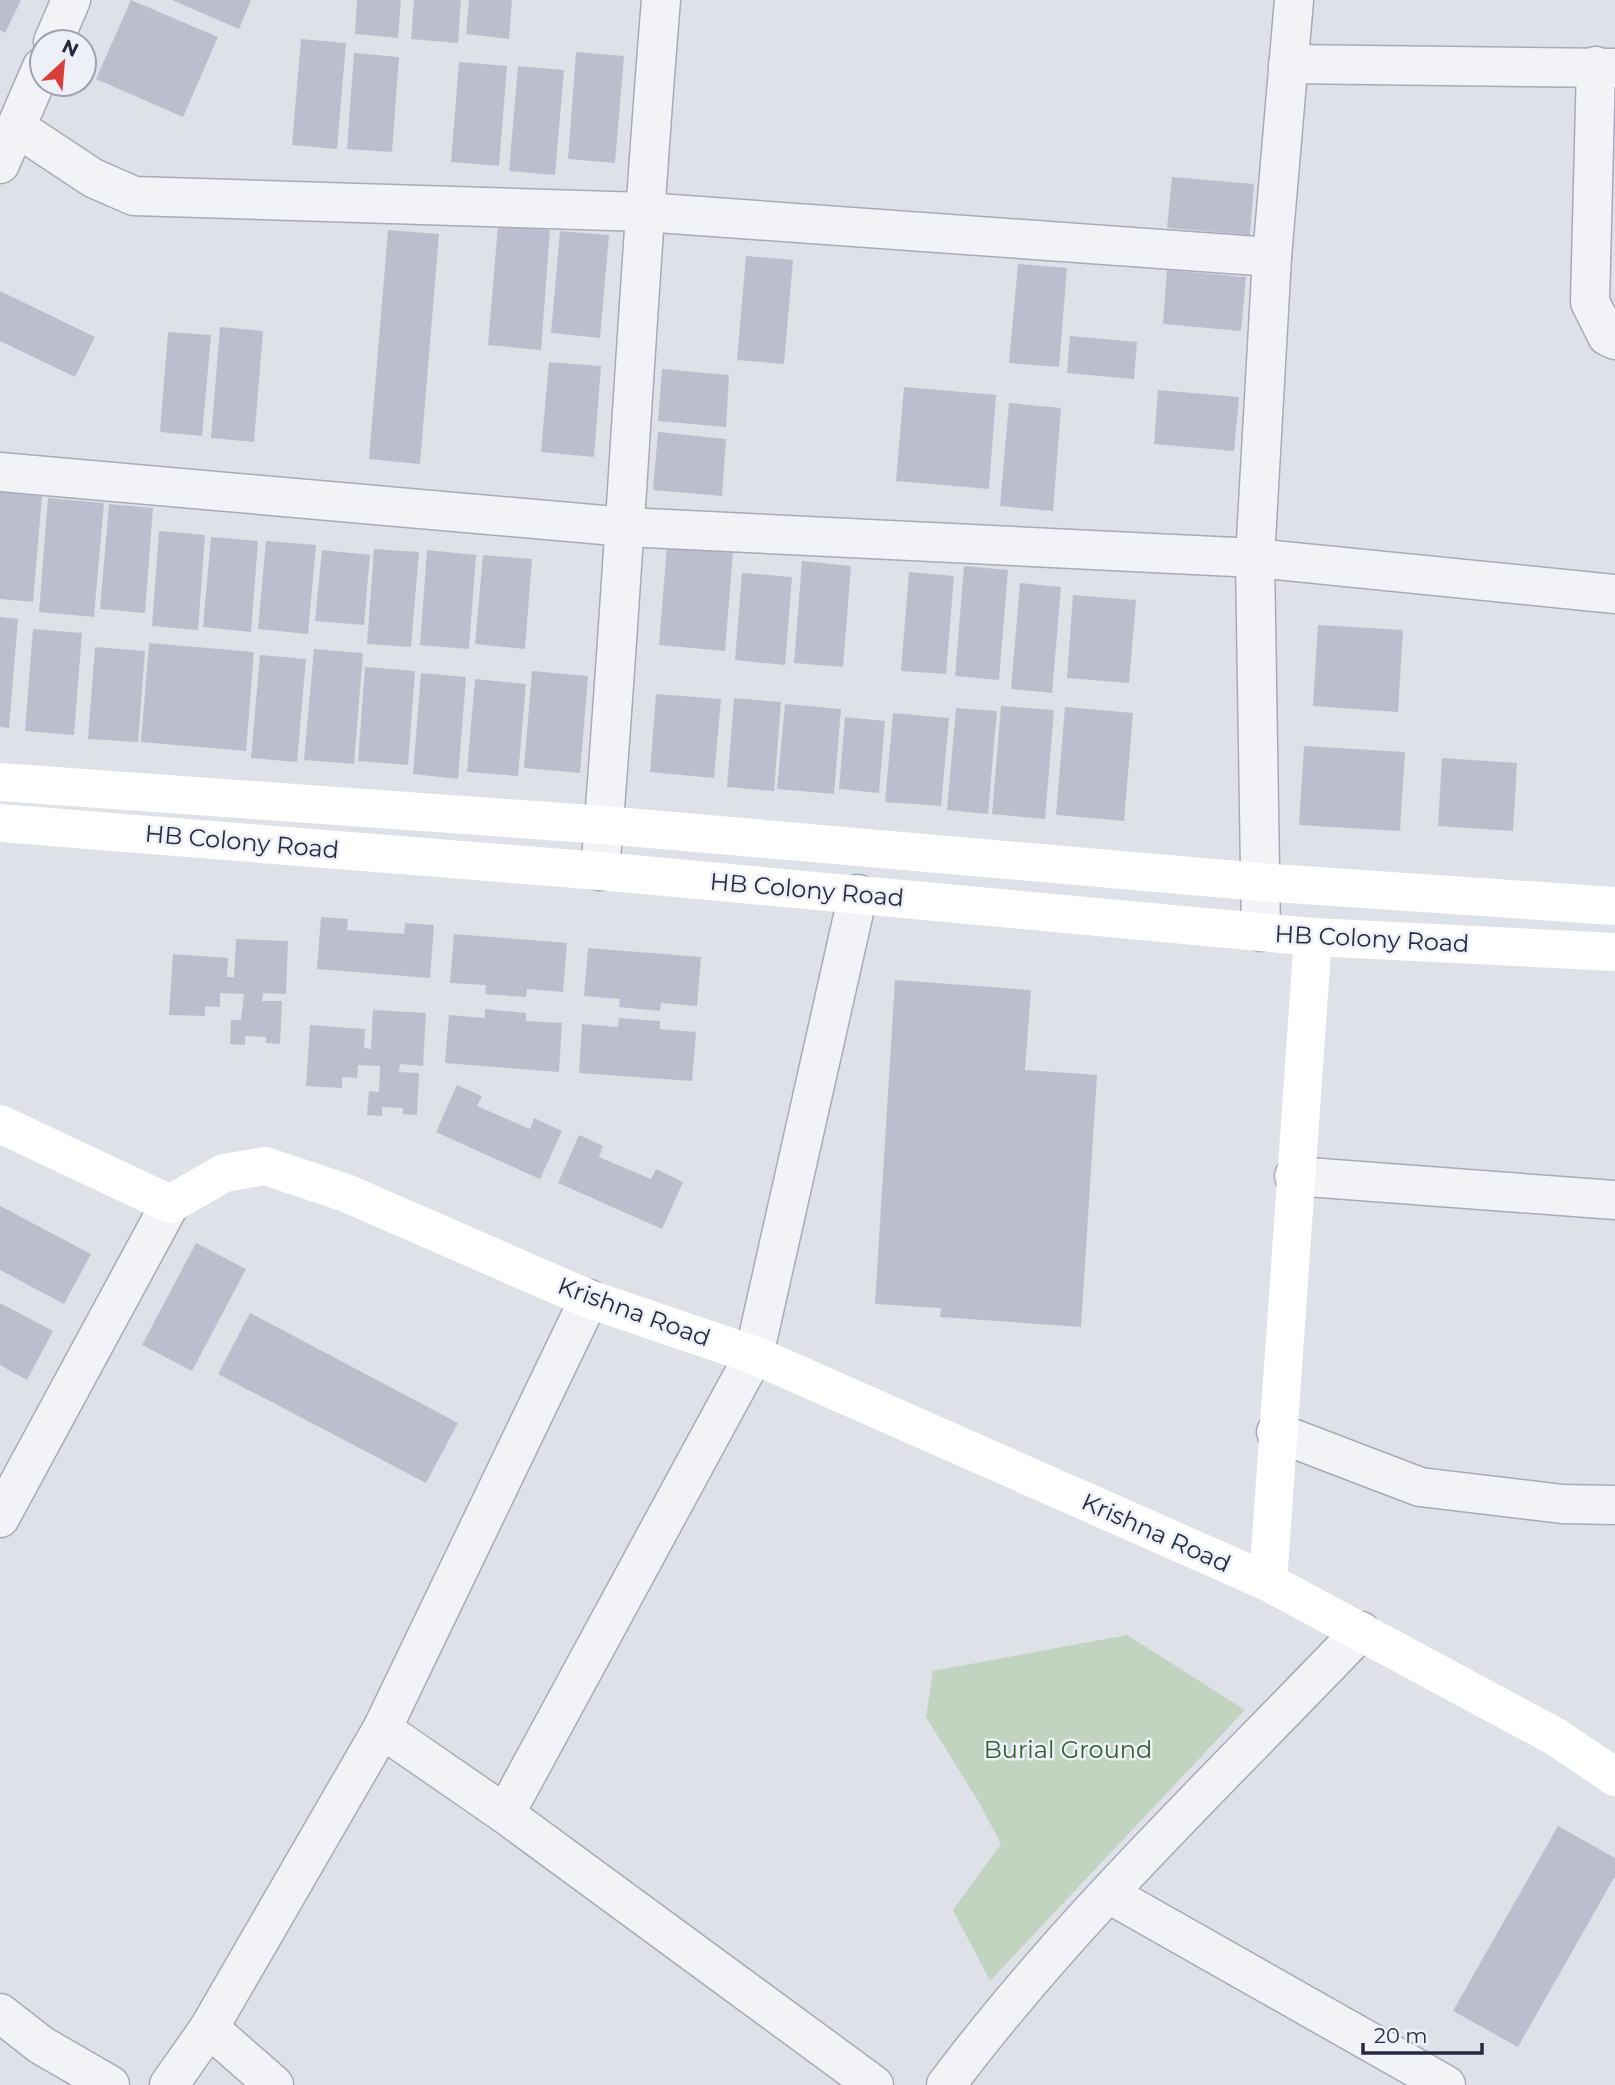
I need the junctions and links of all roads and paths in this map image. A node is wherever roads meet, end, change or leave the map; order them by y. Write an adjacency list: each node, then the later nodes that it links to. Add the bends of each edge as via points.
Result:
1 (71, 0): 4 (street)
2 (661, 0): 10 (street)
3 (1294, 0): 5 (street)
4 (59, 28)
5 (1287, 64): 6 (street); 11 (street)
6 (1606, 67): 12 (street, via 1590,302 1607,336)
7 (29, 98): 8 (street)
8 (16, 127): 9 (street); 10 (street, via 93,178 134,196)
9 (0, 164)
10 (643, 212): 11 (street); 14 (street)
11 (1272, 257): 15 (street)
12 (1615, 340)
13 (0, 472): 14 (street)
14 (626, 527): 15 (street); 19 (street)
15 (1255, 558): 16 (street); 21 (street)
16 (1615, 594)
17 (0, 782): 19 (street)
18 (0, 823): 20 (street, HB Colony Road)
19 (604, 825): 20 (street); 21 (street)
20 (600, 871): 22 (street, HB Colony Road)
21 (1261, 882): 23 (street); 24 (street)
22 (859, 894): 24 (street, HB Colony Road); 32 (street)
23 (1615, 906)
24 (1261, 932): 25 (street, HB Colony Road)
25 (1312, 937): 26 (street, HB Colony Road); 28 (street, Krishna Road)
26 (1615, 952)
27 (0, 1124): 30 (street)
28 (1294, 1176): 29 (street); 33 (street, Krishna Road)
29 (1615, 1200)
30 (170, 1204): 31 (street, Krishna Road, via 224,1173 265,1166 346,1193); 35 (street)
31 (589, 1299): 32 (street, Krishna Road); 38 (street)
32 (754, 1355): 36 (street, Krishna Road); 40 (street)
33 (1276, 1432): 34 (street, via 1420,1487 1562,1504); 36 (street, Krishna Road)
34 (1615, 1505)
35 (0, 1518)
36 (1268, 1582): 37 (street, Krishna Road)
37 (1361, 1631): 39 (street, Krishna Road, via 1556,1737); 41 (street)
38 (382, 1729): 40 (street); 43 (street)
39 (1615, 1777)
40 (505, 1814): 47 (street)
41 (1109, 1894): 48 (street, via 1003,2009); 49 (street)
42 (0, 2013): 44 (street, via 41,2045)
43 (209, 2028): 45 (street); 46 (street)
44 (110, 2085)
45 (169, 2085)
46 (274, 2085)
47 (874, 2085)
48 (946, 2085)
49 (1446, 2085)

